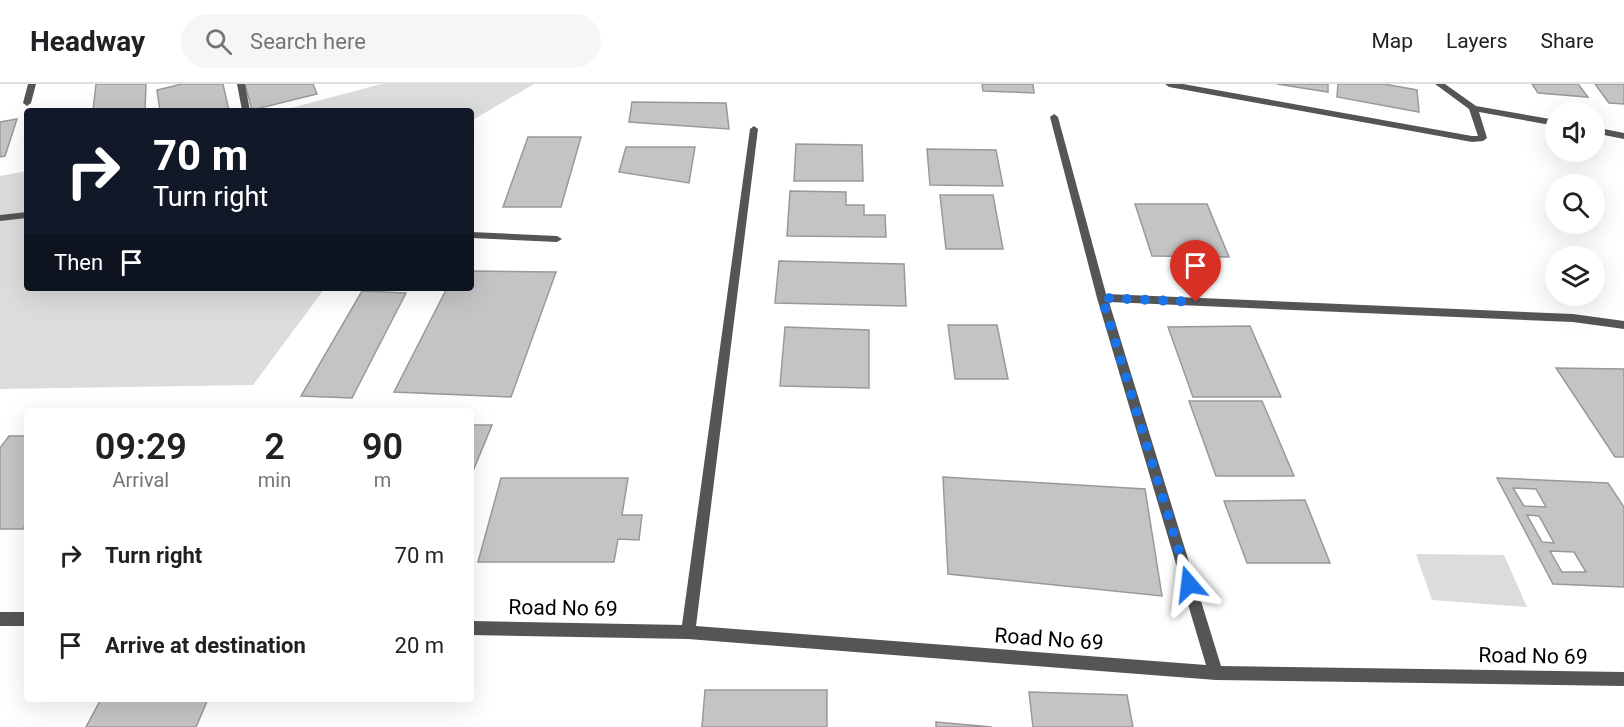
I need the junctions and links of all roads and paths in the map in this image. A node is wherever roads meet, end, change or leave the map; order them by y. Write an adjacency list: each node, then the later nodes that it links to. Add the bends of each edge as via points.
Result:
1 (32, 84): 5 (street)
2 (241, 84): 6 (street)
3 (1169, 84): 7 (street, via 1483,138)
4 (1439, 84): 7 (street)
5 (27, 103)
6 (246, 108)
7 (1473, 108): 9 (street)
8 (1054, 117): 17 (street)
9 (1545, 121)
10 (754, 129): 22 (street)
11 (1605, 132): 12 (street)
12 (1624, 136)
13 (24, 215): 14 (street)
14 (0, 218)
15 (474, 235): 16 (street)
16 (556, 239)
17 (1102, 298): 18 (street, via 1573,318); 23 (street)
18 (1624, 325)
19 (0, 619): 20 (street)
20 (24, 619)
21 (474, 628): 22 (street, Road No 69)
22 (688, 632): 23 (street, Road No 69)
23 (1216, 673): 24 (street, Road No 69)
24 (1624, 679)

